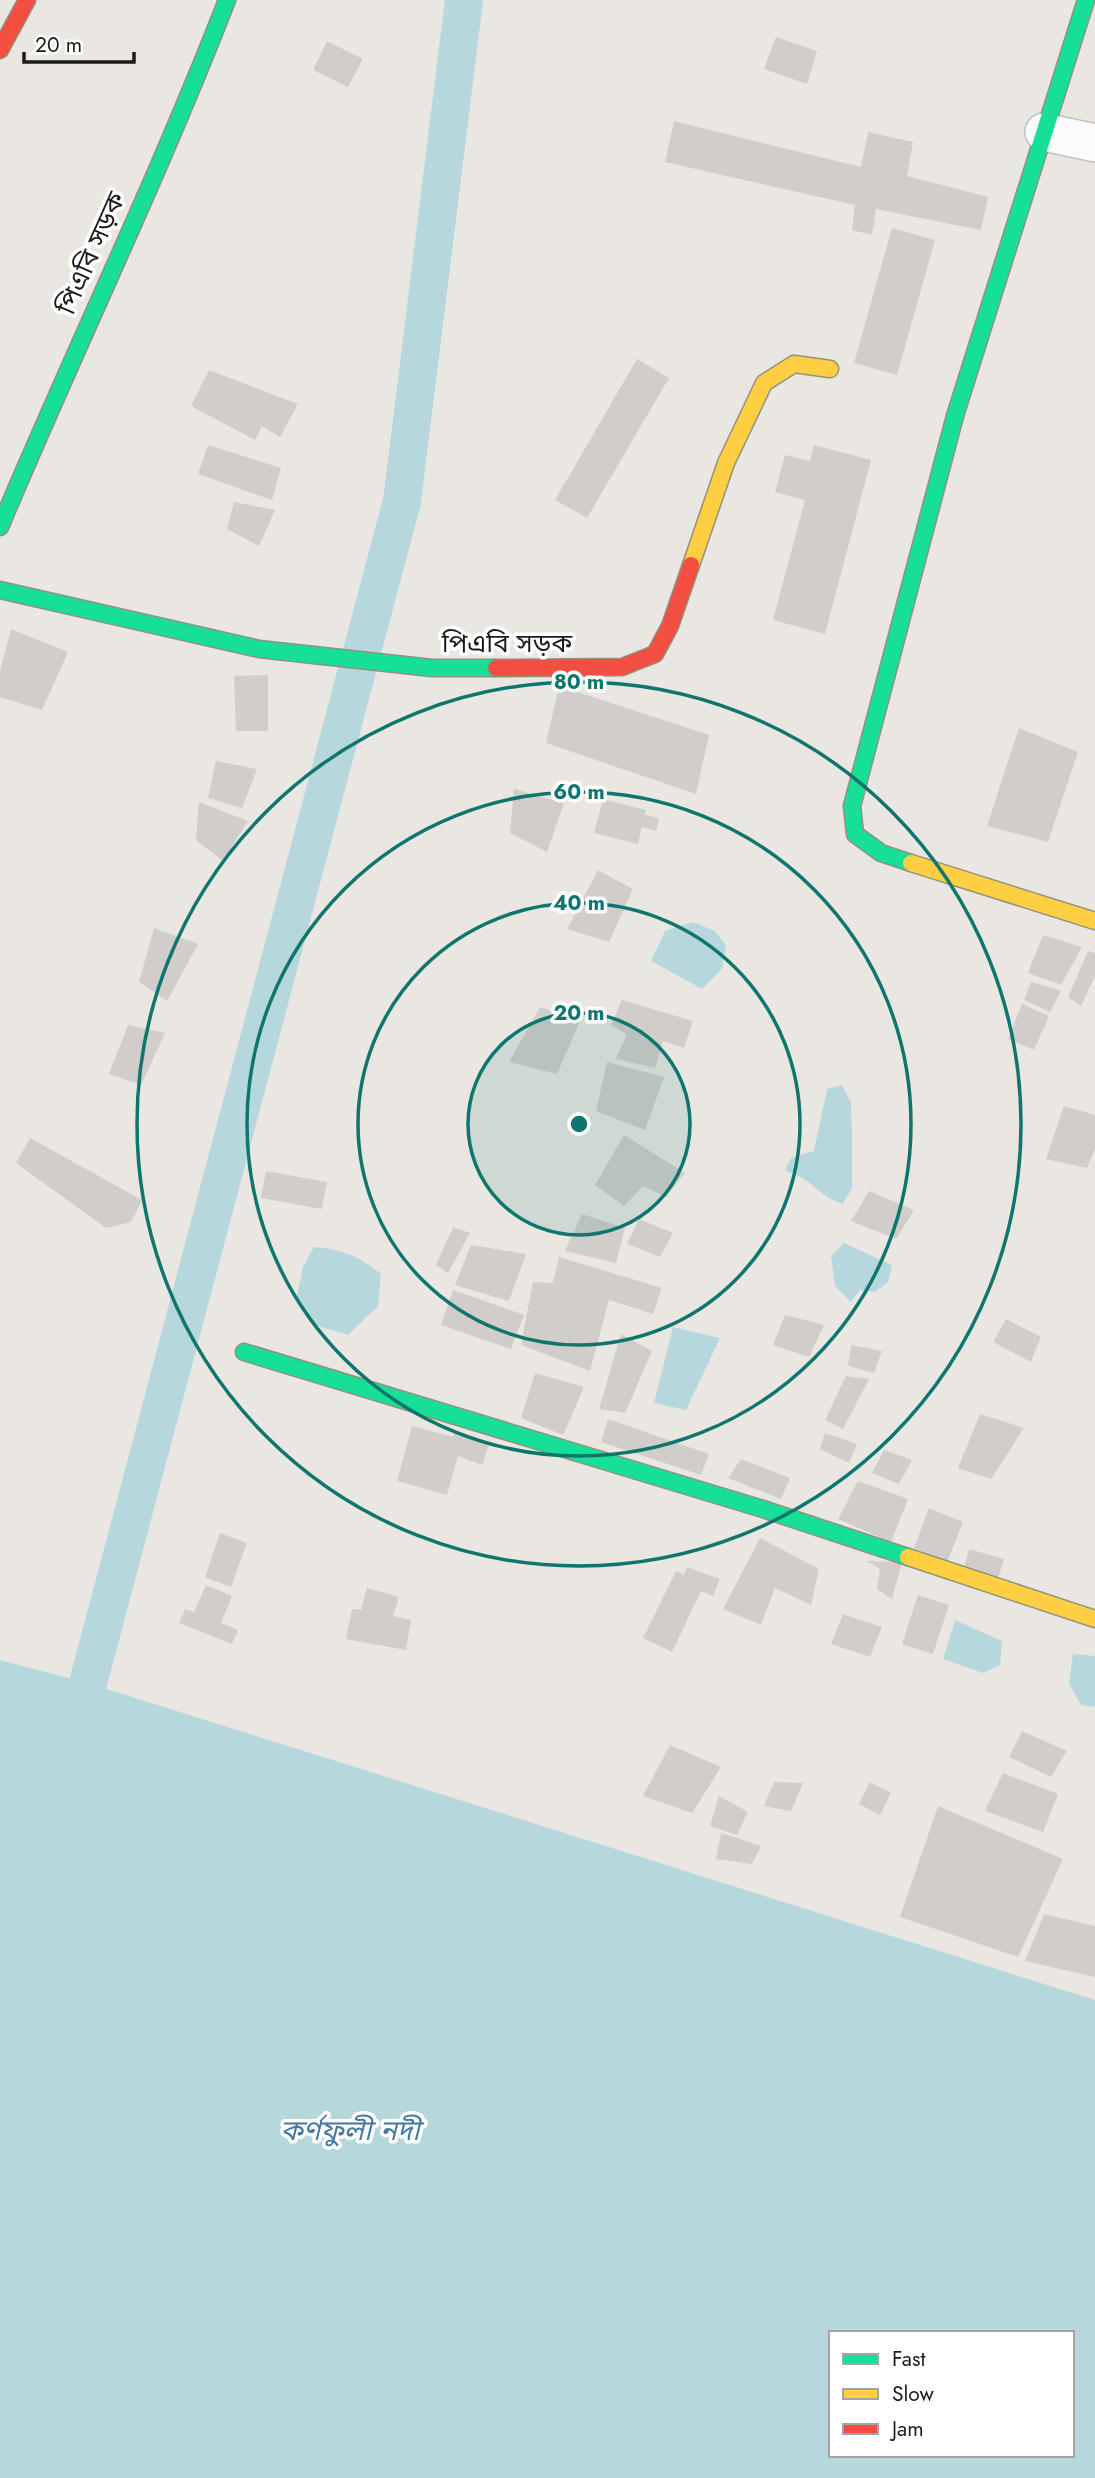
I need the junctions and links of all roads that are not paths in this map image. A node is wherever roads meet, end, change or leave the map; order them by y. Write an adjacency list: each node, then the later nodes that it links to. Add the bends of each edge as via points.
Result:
1 (27, 0): 4 (main road)
2 (227, 0): 8 (main road, পিএবি সড়ক)
3 (1086, 0): 5 (main road)
4 (0, 50)
5 (1044, 132): 6 (street); 10 (main road, via 955,416 852,806 855,834 881,853)
6 (1095, 143)
7 (830, 369): 9 (main road, পিএবি সড়ক, via 794,364 764,383 726,463 670,626 655,654 622,667 432,668 259,649)
8 (0, 527)
9 (0, 590)
10 (1095, 921)
11 (244, 1352): 12 (main road, via 763,1509)
12 (1095, 1619)

